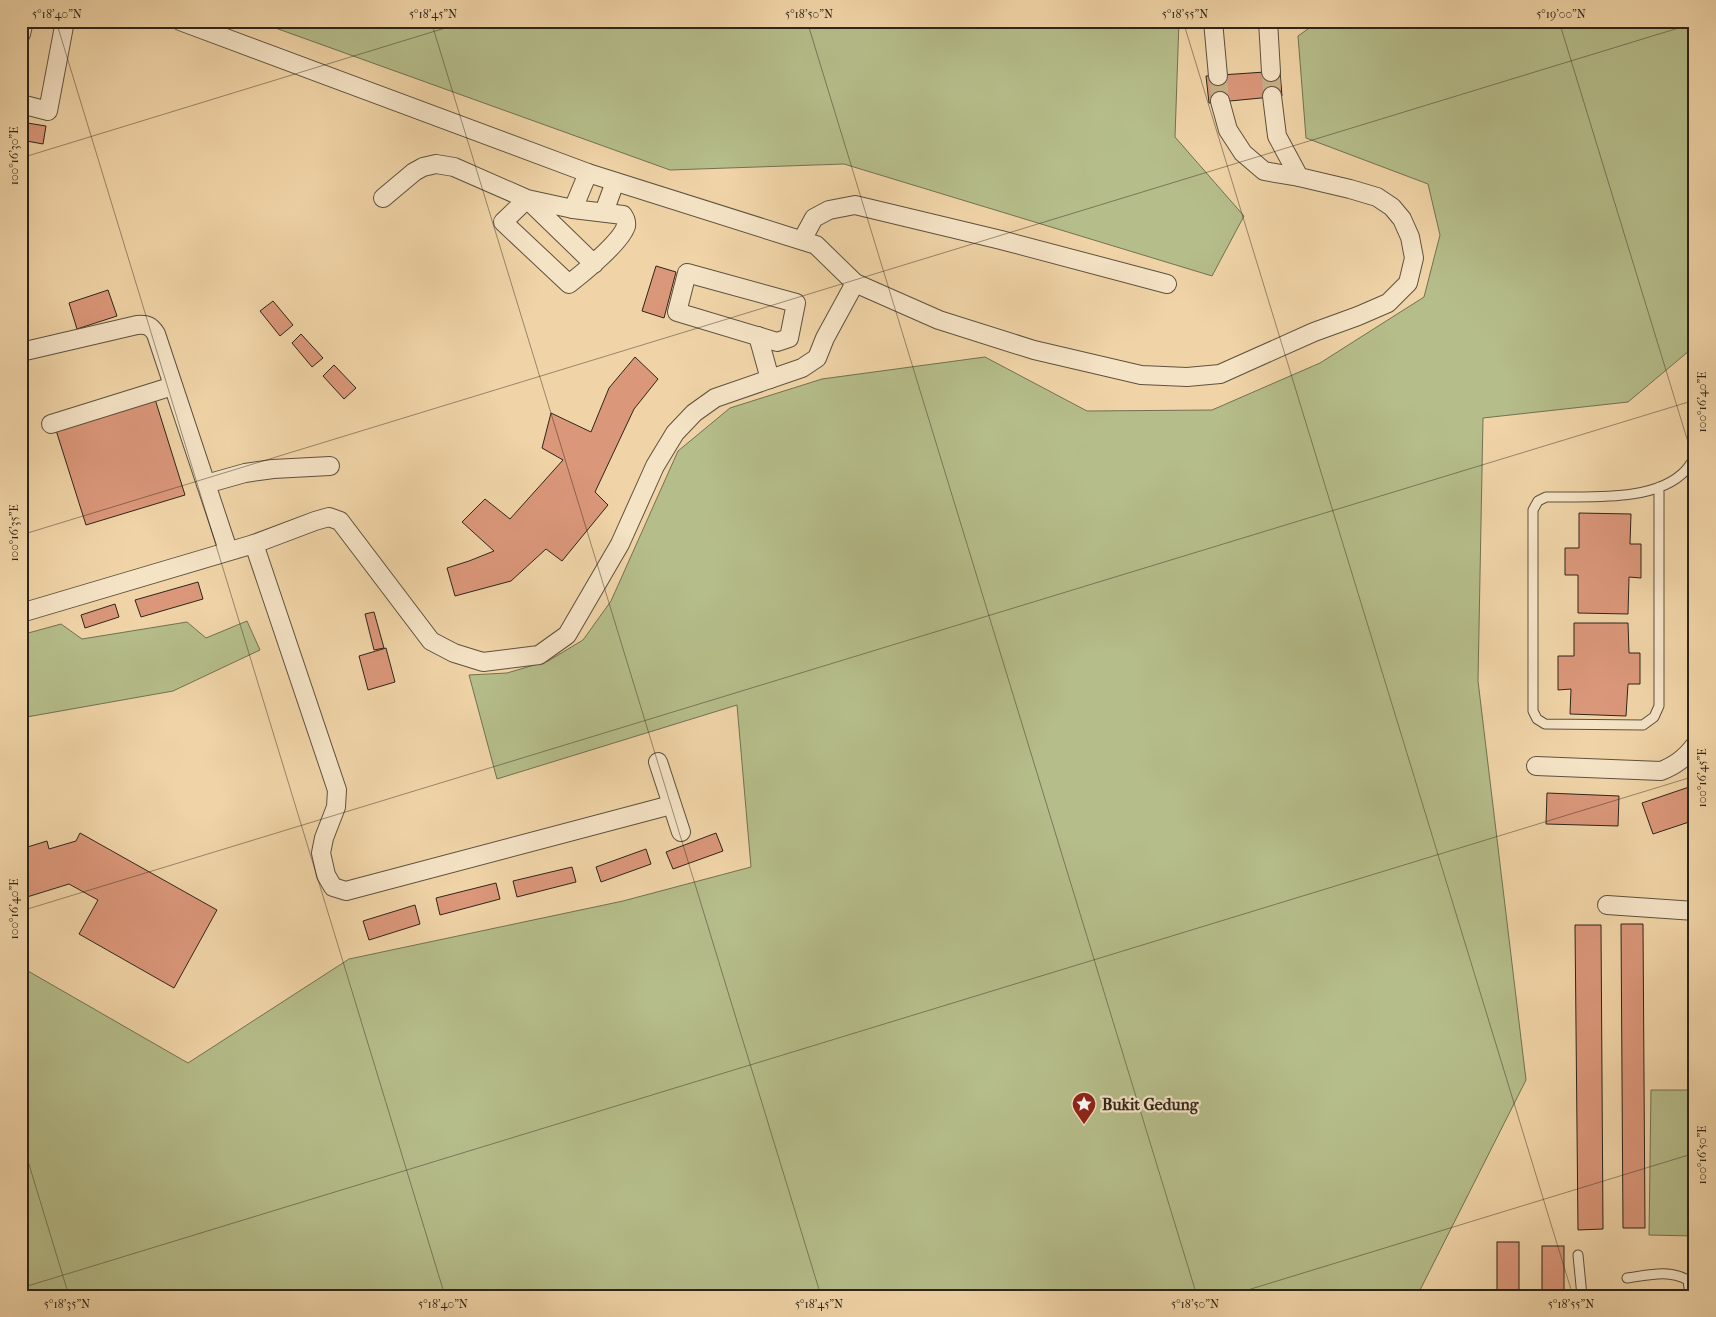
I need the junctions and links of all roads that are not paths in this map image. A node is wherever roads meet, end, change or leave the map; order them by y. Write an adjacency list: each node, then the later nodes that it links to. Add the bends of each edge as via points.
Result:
1 (24, 21): 6 (street)
2 (65, 21): 11 (street, via 48,111)
3 (180, 21): 12 (street)
4 (1213, 21): 8 (street)
5 (1268, 21): 7 (street)
6 (21, 34)
7 (1271, 72)
8 (1218, 76)
9 (1272, 96): 13 (street, via 1277,136)
10 (1220, 102): 13 (street, via 1228,130 1243,153 1264,171)
11 (21, 104)
12 (588, 173): 14 (street); 17 (street)
13 (1298, 177): 21 (street, via 1378,197 1392,207 1410,237 1414,258 1408,283 1388,303 1220,374 1187,377 1141,375 1034,350 939,320)
14 (615, 182): 18 (street); 19 (street)
15 (384, 198): 16 (street, via 414,172 436,164 454,167)
16 (527, 199): 17 (street); 20 (street); 20 (street, via 503,222 569,284)
17 (573, 209): 18 (street)
18 (604, 212): 20 (street, via 623,214 626,227)
19 (802, 240): 21 (street, via 816,245); 22 (street, via 814,218 829,210 855,205)
20 (594, 264)
21 (855, 283): 25 (street, via 817,358 802,368)
22 (1167, 284)
23 (758, 336): 23 (street, via 777,342 790,338 796,303 687,273 677,312); 25 (street)
24 (21, 352): 26 (street, via 145,324 156,334)
25 (770, 379): 32 (street, via 715,398 675,432 655,466 620,544 568,635 539,655 484,662 454,653 432,641 340,521 329,517)
26 (173, 386): 27 (street); 30 (street)
27 (52, 424)
28 (1695, 457): 31 (lane, via 1686,470 1670,483)
29 (330, 466): 30 (street, via 273,469)
30 (206, 484): 33 (street)
31 (1658, 487): 31 (lane, via 1632,494 1546,497 1538,501 1533,510 1534,711 1537,719 1545,724 1643,724 1654,717 1658,706)
32 (254, 544): 33 (street); 38 (street, via 337,790 336,807 321,853 326,875 333,887 346,891)
33 (228, 550): 34 (street)
34 (21, 613)
35 (1695, 745): 37 (street, via 1686,757 1661,771)
36 (658, 762): 38 (street)
37 (1536, 766)
38 (671, 805): 39 (street)
39 (681, 832)
40 (1608, 905): 41 (street)
41 (1695, 911)
42 (1578, 1255): 44 (lane)
43 (1628, 1278): 45 (lane, via 1678,1274 1688,1280)
44 (1582, 1296)
45 (1690, 1296)

